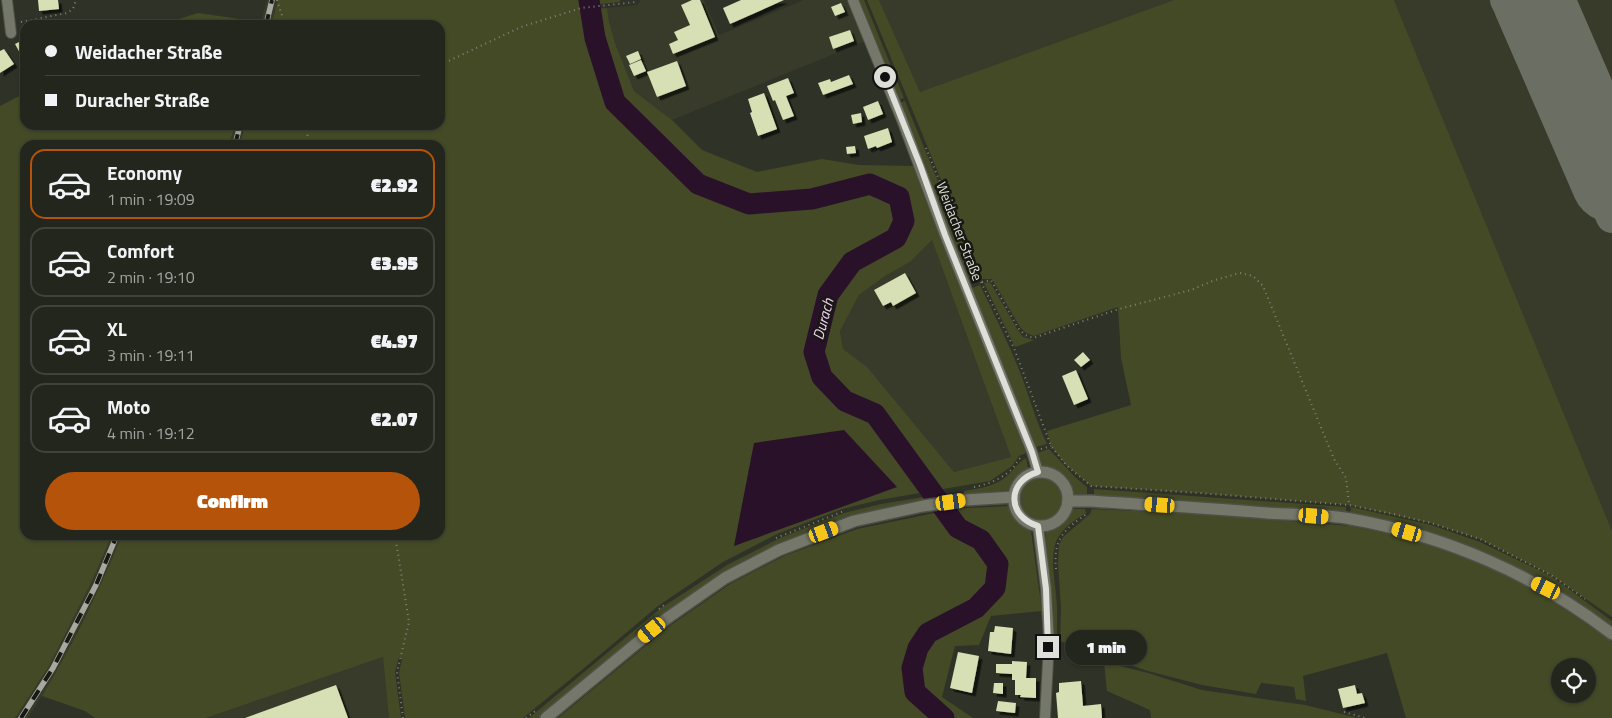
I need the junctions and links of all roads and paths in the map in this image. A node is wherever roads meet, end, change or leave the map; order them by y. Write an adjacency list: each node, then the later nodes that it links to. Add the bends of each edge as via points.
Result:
1 (7, 0): 10 (street)
2 (76, 0): 7 (path, via 73,9)
3 (277, 0): 8 (path)
4 (853, 0): 14 (street, Weidacher Straße)
5 (623, 2): 6 (path); 11 (path, via 581,8 521,27)
6 (636, 2)
7 (42, 20)
8 (283, 20)
9 (20, 26): 10 (path)
10 (10, 29)
11 (445, 63)
12 (924, 144): 13 (path)
13 (981, 282): 14 (path); 15 (path, via 1014,348); 22 (path, via 991,280 1018,328 1025,336 1034,338 1215,280 1240,273 1253,276 1263,286 1334,459 1346,478)
14 (967, 287): 16 (street, Weidacher Straße)
15 (1051, 446): 16 (path); 20 (path, via 1066,465 1091,486)
16 (1032, 452): 17 (street, Weidacher Straße); 18 (path, via 991,483)
17 (1038, 472): 19 (street, via 1022,480); 21 (street, via 1054,474 1060,479 1068,493)
18 (968, 488)
19 (1014, 496): 23 (street, via 1018,513 1030,524); 29 (street, via 923,506 854,521 779,550 725,578 666,619)
20 (1090, 501): 21 (street); 25 (path, via 1088,513 1061,536 1057,545); 26 (street, via 1349,519 1392,527 1477,555 1546,588)
21 (1068, 502): 23 (street, via 1062,517 1055,523)
22 (1349, 505)
23 (1038, 526): 30 (street, via 1049,642)
24 (396, 540): 28 (path, via 408,622 397,672)
25 (1056, 572)
26 (1612, 634)
27 (1344, 712): 31 (path)
28 (403, 718)
29 (546, 718)
30 (1046, 718)
31 (1365, 718)

